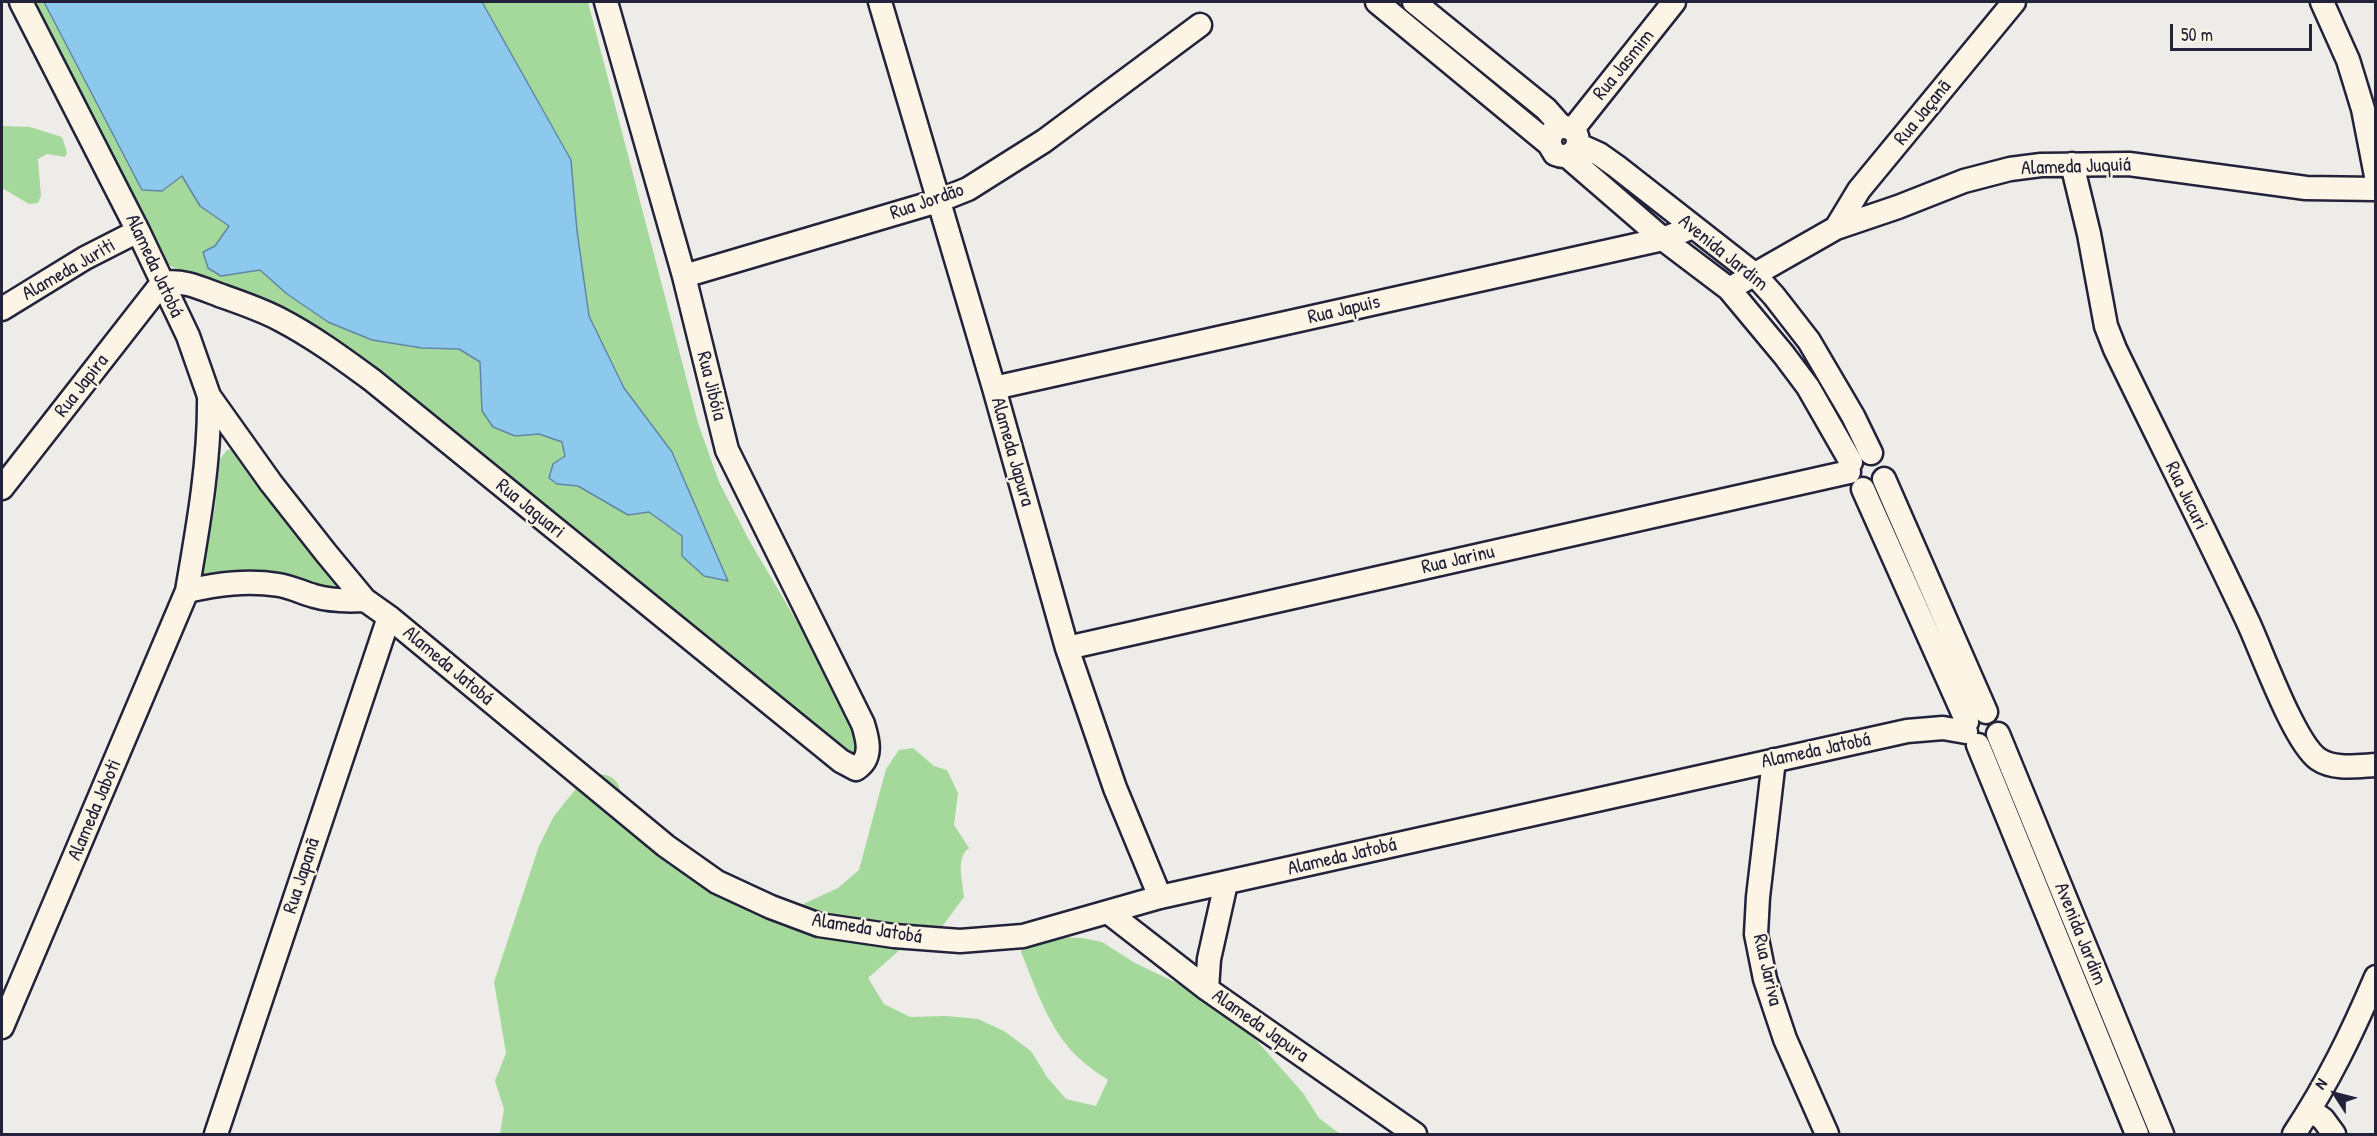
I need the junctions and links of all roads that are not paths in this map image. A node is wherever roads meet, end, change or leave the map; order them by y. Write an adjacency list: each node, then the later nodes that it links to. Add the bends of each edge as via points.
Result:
1 (21, 2): 17 (street, Alameda Jatobá)
2 (606, 2): 20 (street, Rua Jibóia)
3 (880, 2): 14 (street, Alameda Japura)
4 (1377, 2): 10 (street, Avenida Jardim)
5 (1414, 2): 10 (street, Avenida Jardim, via 1546,109)
6 (1674, 2): 10 (street, Rua Jasmim)
7 (2014, 2): 16 (street, Rua Jaçanã, via 1859,190)
8 (2322, 2): 12 (street, via 2348,60 2363,109)
9 (1200, 25): 14 (street, Rua Jordão, via 1044,141 968,189)
10 (1566, 140): 15 (street, Avenida Jardim, via 1599,154); 18 (street, Avenida Jardim)
11 (2072, 164): 13 (street, Alameda Juquiá, via 2129,164 2306,188); 16 (street, Alameda Juquiá, via 2041,165 1964,181); 37 (street, Rua Jucuri, via 2106,326 2115,349 2248,622 2293,725 2317,759 2327,764)
12 (2376, 176)
13 (2376, 189)
14 (938, 201): 20 (street, Rua Jordão); 24 (street, Alameda Japura)
15 (1693, 227): 18 (street, Rua Japuis); 19 (street, Avenida Jardim)
16 (1836, 228): 19 (street, Alameda Juquiá)
17 (138, 231): 21 (street, Alameda Jatobá); 23 (street, Alameda Juriti)
18 (1663, 239): 22 (street, Avenida Jardim); 24 (street, Rua Japuis)
19 (1754, 274): 22 (street, Alameda Juquiá); 26 (street, Avenida Jardim, via 1809,341 1853,416)
20 (684, 276): 35 (street, Rua Jibóia, via 727,450 863,724)
21 (162, 283): 25 (street, Alameda Jatobá, via 188,336); 28 (street, Rua Japira); 35 (street, Rua Jaguari, via 178,281 204,289 278,318 315,340 372,380 841,761 856,769)
22 (1729, 289): 26 (street, Avenida Jardim, via 1808,387)
23 (2, 309)
24 (994, 388): 33 (street, Alameda Japura)
25 (209, 396): 30 (street, Alameda Jaboti, via 210,433); 31 (street, Alameda Jatobá, via 278,492)
26 (1857, 462): 27 (street, via 1879,456 1886,471); 29 (street, via 1851,480); 33 (street, Rua Jarinu)
27 (1884, 479): 29 (street, via 1879,486); 34 (street, Avenida Jardim)
28 (2, 488)
29 (1863, 489): 34 (street, Avenida Jardim)
30 (187, 591): 31 (street, via 246,582 281,585 341,601); 43 (street, Alameda Jaboti)
31 (365, 600): 32 (street, Alameda Jatobá)
32 (389, 617): 40 (street, Alameda Jatobá, via 666,846 717,882 771,907 819,925 960,941 1023,936); 45 (street, Rua Japanã)
33 (1067, 648): 39 (street, Alameda Japura, via 1115,788)
34 (1979, 729): 36 (street, Alameda Jatobá, via 1907,731); 48 (street, Avenida Jardim); 49 (street, Avenida Jardim)
35 (868, 751)
36 (1774, 760): 38 (street, Alameda Jatobá); 47 (street, Rua Jariva, via 1756,934 1765,979 1785,1039)
37 (2376, 765)
38 (1226, 884): 39 (street, Alameda Jatobá); 42 (street, via 1209,958)
39 (1160, 897): 40 (street, Alameda Jatobá)
40 (1108, 912): 42 (street, Alameda Japura)
41 (2376, 976): 44 (street, via 2348,1044)
42 (1207, 989): 46 (street, Alameda Japura)
43 (2, 1027)
44 (2310, 1110): 50 (street); 51 (street)
45 (216, 1134)
46 (1415, 1134)
47 (1827, 1134)
48 (2137, 1134)
49 (2162, 1134)
50 (2294, 1134)
51 (2334, 1134)

